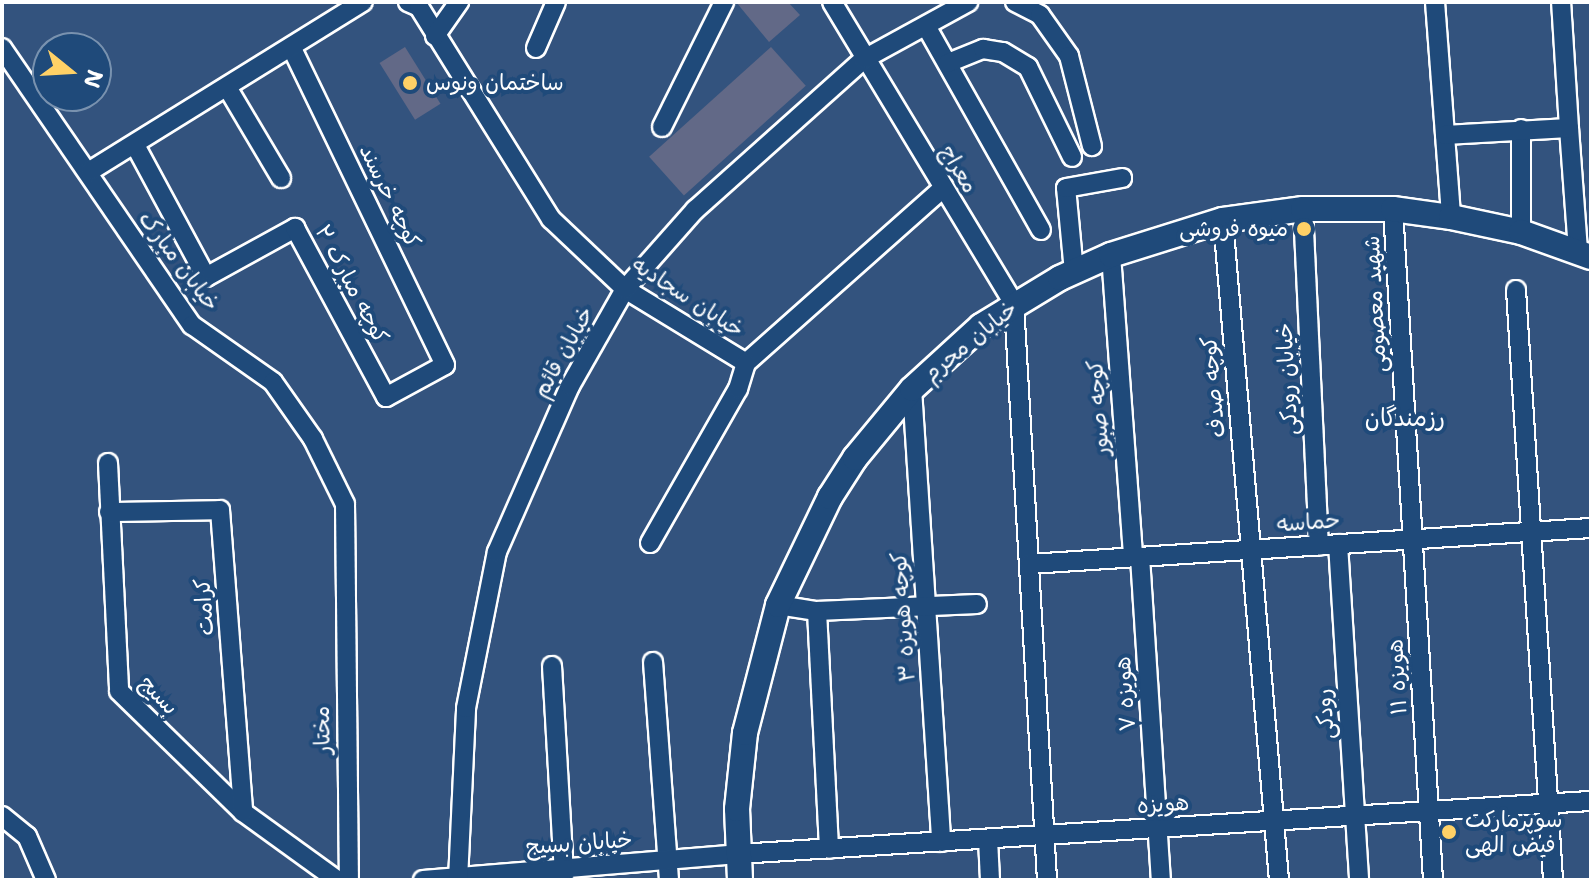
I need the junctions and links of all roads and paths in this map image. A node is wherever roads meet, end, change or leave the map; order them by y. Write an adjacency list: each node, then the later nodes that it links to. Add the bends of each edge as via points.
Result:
1 (363, 2): 15 (street)
2 (408, 2): 12 (street, خیابان سجادیه, via 419,7)
3 (459, 2): 12 (street)
4 (556, 2): 14 (street)
5 (724, 2): 19 (street)
6 (832, 2): 16 (street, معراج)
7 (968, 2): 11 (street, خیابان قائم)
8 (1015, 2): 24 (street, via 1040,15 1069,56)
9 (1435, 2): 22 (street)
10 (1561, 2): 20 (street)
11 (926, 26): 16 (street, خیابان قائم); 17 (street)
12 (435, 36): 39 (street, خیابان سجادیه, via 551,219)
13 (2, 48): 26 (street, خیابان مبارک)
14 (536, 48)
15 (292, 49): 18 (street); 43 (street, کوچه خرسند)
16 (864, 59): 29 (street, معراج); 39 (street, خیابان قائم, via 695,210)
17 (948, 63): 25 (street, via 983,49 1003,52 1028,67); 34 (street)
18 (227, 87): 23 (street); 27 (street)
19 (662, 127)
20 (1569, 128): 21 (street); 36 (street)
21 (1521, 129): 22 (street); 35 (street)
22 (1445, 135): 32 (street)
23 (135, 145): 26 (street); 43 (street, کوچه مبارک ۲, via 206,277 295,228 386,397)
24 (1092, 146)
25 (1072, 157)
26 (90, 171): 55 (street, خیابان مبارک, via 96,189 192,325 273,382 313,439 345,504)
27 (281, 178)
28 (1122, 178): 38 (street, via 1071,183 1066,188)
29 (943, 188): 41 (street, معراج); 42 (street)
30 (1303, 209): 31 (street, خیابان محرم); 33 (street, خیابان محرم); 51 (street, خیابان رودکی)
31 (1393, 209): 32 (street, خیابان محرم); 49 (street, شهید معصومی)
32 (1451, 217): 35 (street, خیابان محرم)
33 (1223, 220): 37 (street, خیابان محرم); 52 (street, کوچه صدف)
34 (1041, 230)
35 (1521, 232): 36 (street, خیابان محرم)
36 (1585, 254)
37 (1111, 255): 38 (street, خیابان محرم); 53 (street, کوچه صبور)
38 (1074, 272): 41 (street, خیابان محرم)
39 (625, 289): 42 (street, خیابان سجادیه); 77 (street, خیابان قائم, via 570,386 497,552 466,708)
40 (1516, 290): 48 (street)
41 (1014, 304): 44 (street, خیابان محرم); 54 (street)
42 (746, 363): 50 (street, via 738,389)
43 (445, 365)
44 (912, 389): 56 (street, کوچه هویزه ۳); 58 (street, خیابان محرم, via 830,497)
45 (108, 463): 46 (street, بسیج)
46 (109, 512): 65 (street, بسیج, via 119,691); 65 (street, کرامت, via 220,510)
47 (1591, 528): 48 (street, حماسه)
48 (1531, 532): 49 (street, حماسه); 63 (street)
49 (1413, 540): 51 (street, حماسه); 64 (street, هویزه ۱۱)
50 (650, 543)
51 (1329, 545): 52 (street, حماسه); 67 (street, رودکی)
52 (1251, 550): 53 (street, حماسه); 68 (street, کوچه صدف)
53 (1136, 557): 54 (street, حماسه); 69 (street, هویزه ۷)
54 (1029, 564): 70 (street)
55 (343, 578): 80 (street, مختار)
56 (926, 604): 57 (street); 59 (street); 72 (street, کوچه هویزه ۳)
57 (977, 604)
58 (778, 605): 59 (street); 74 (street, خیابان محرم, via 745,733)
59 (817, 611): 73 (street)
60 (653, 662): 75 (street)
61 (552, 666): 76 (street)
62 (1591, 801): 63 (street, هویزه)
63 (1548, 804): 64 (street, هویزه); 90 (street)
64 (1429, 811): 67 (street, هویزه); 89 (street, هویزه ۱۱)
65 (243, 812): 79 (street, بسیج)
66 (2, 816): 78 (street, via 27,836)
67 (1355, 816): 68 (street, هویزه); 88 (street, رودکی)
68 (1275, 821): 69 (street, هویزه); 87 (street, کوچه صدف)
69 (1158, 828): 70 (street, هویزه); 86 (street, هویزه ۷)
70 (1044, 835): 71 (street, هویزه); 85 (street)
71 (988, 839): 72 (street, هویزه); 84 (street)
72 (941, 842): 73 (street, هویزه)
73 (829, 849): 74 (street, هویزه)
74 (738, 854): 75 (street, خیابان بسیج); 83 (street, خیابان محرم)
75 (667, 860): 76 (street, خیابان بسیج); 82 (street)
76 (564, 874): 77 (street, خیابان بسیج)
77 (458, 878): 81 (street, خیابان بسیج)
78 (46, 880)
79 (337, 880)
80 (349, 880)
81 (423, 880)
82 (669, 880)
83 (740, 880)
84 (990, 880)
85 (1047, 880)
86 (1161, 880)
87 (1279, 880)
88 (1359, 880)
89 (1433, 880)
90 (1553, 880)

